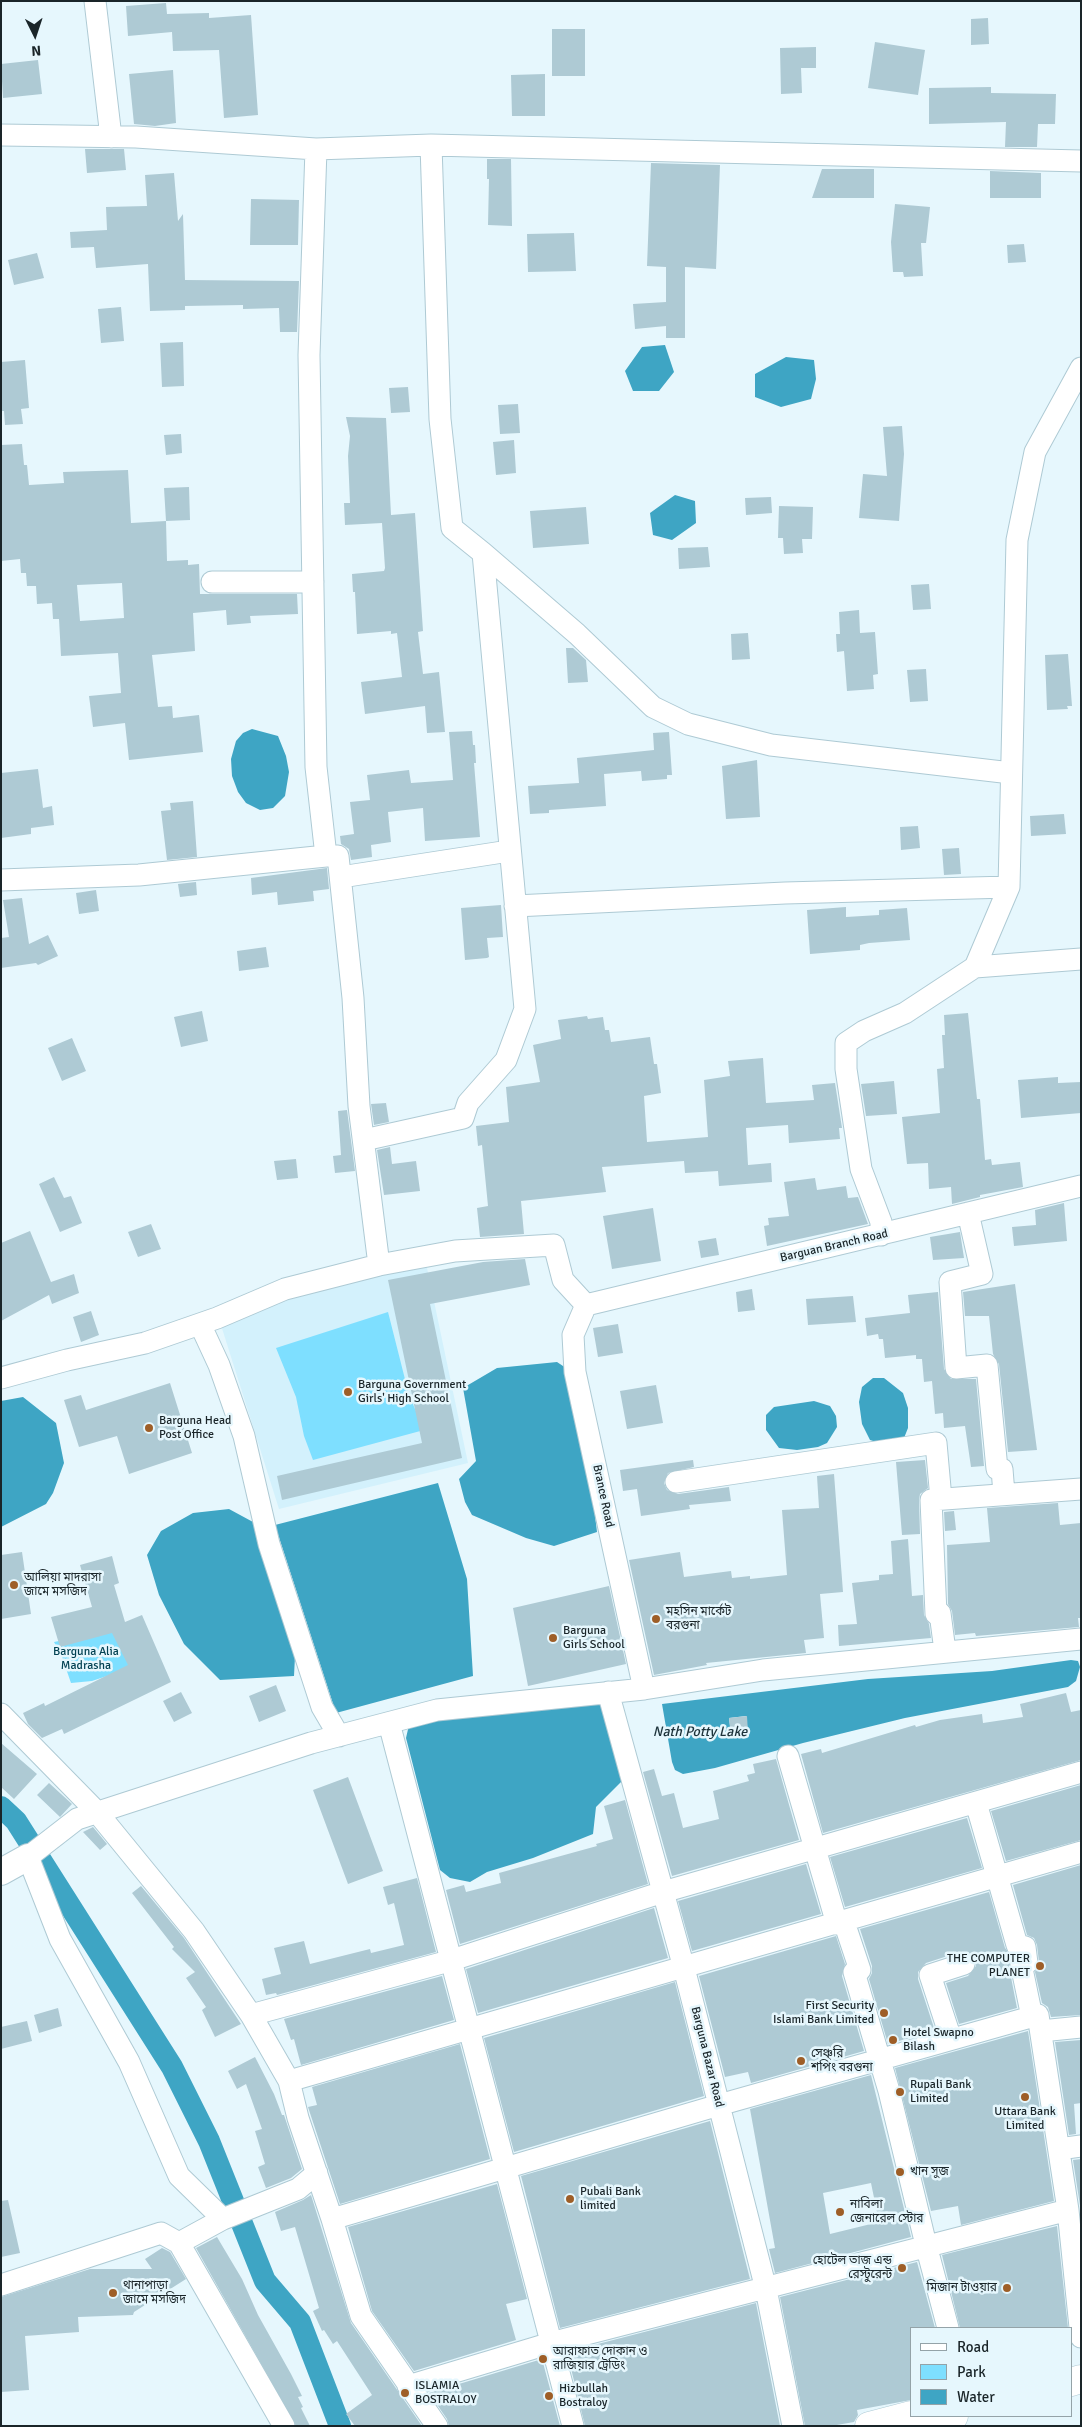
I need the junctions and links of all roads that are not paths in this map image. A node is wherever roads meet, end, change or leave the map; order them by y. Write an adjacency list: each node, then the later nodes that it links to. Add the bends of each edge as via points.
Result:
1 (95, 1): 3 (street)
2 (1, 135): 3 (street)
3 (111, 136): 5 (street)
4 (431, 145): 5 (street); 6 (street); 8 (street, via 437,367 452,528)
5 (316, 149): 10 (street, via 309,355)
6 (1081, 161)
7 (1081, 368): 11 (street, via 1035,452 1017,540)
8 (482, 553): 11 (street, via 577,634 653,708 688,724 771,745); 12 (street)
9 (212, 582): 10 (street)
10 (313, 582): 13 (street, via 316,767)
11 (1011, 773): 16 (street)
12 (509, 851): 14 (street); 17 (street)
13 (326, 856): 14 (street, via 338,856); 15 (street, via 139,875)
14 (340, 878): 20 (street)
15 (1, 880)
16 (1009, 887): 17 (street, via 785,892); 19 (street)
17 (514, 906): 20 (street, via 525,1009 506,1060 468,1103 463,1118)
18 (1081, 959): 19 (street)
19 (975, 967): 23 (street, via 905,1013 864,1030 846,1043 846,1069 861,1169 881,1222)
20 (364, 1140): 24 (street)
21 (1081, 1186): 22 (street, Barguan Branch Road)
22 (968, 1213): 23 (street, Barguan Branch Road); 30 (street, via 982,1274 950,1282 956,1368 987,1365 997,1469 1002,1469)
23 (881, 1235): 25 (street, Barguan Branch Road)
24 (379, 1265): 25 (street, via 455,1251 554,1245 563,1280); 26 (street, via 285,1289)
25 (586, 1305): 34 (street, Brance Road, via 573,1335 575,1372)
26 (200, 1324): 27 (street, via 145,1343); 38 (street, via 219,1365 244,1436 269,1544 322,1707)
27 (1, 1378)
28 (676, 1482): 31 (street, via 936,1443)
29 (1081, 1489): 30 (street)
30 (1004, 1494): 31 (street)
31 (941, 1499): 33 (street, via 931,1500 936,1614 940,1613)
32 (1081, 1639): 33 (street)
33 (945, 1650): 34 (street, via 763,1670)
34 (644, 1689): 35 (street)
35 (608, 1692): 37 (street, via 437,1710); 48 (street, Barguna Bazar Road)
36 (1, 1714): 42 (street)
37 (389, 1723): 38 (street); 50 (street)
38 (339, 1736): 42 (street)
39 (788, 1756): 43 (street)
40 (1081, 1772): 41 (street)
41 (976, 1803): 43 (street); 47 (street)
42 (87, 1815): 45 (street); 53 (street, via 194,1931)
43 (815, 1848): 48 (street); 49 (street)
44 (1081, 1852): 47 (street)
45 (28, 1858): 46 (street); 66 (street, via 60,1939 129,2062 179,2176)
46 (1, 1872)
47 (996, 1876): 49 (street); 54 (street, via 1017,1945 1025,1947 1027,1963 1021,1964)
48 (663, 1892): 50 (street); 52 (street, Barguna Bazar Road)
49 (840, 1923): 52 (street); 58 (street, via 860,1970 854,1972)
50 (449, 1962): 53 (street); 56 (street)
51 (964, 1964): 57 (street, via 930,1975)
52 (684, 1968): 56 (street); 60 (street, Barguna Bazar Road)
53 (251, 2015): 59 (street)
54 (1036, 2024): 55 (street); 57 (street); 62 (street)
55 (1081, 2027)
56 (469, 2028): 59 (street); 63 (street)
57 (952, 2039): 58 (street)
58 (880, 2059): 60 (street); 69 (street)
59 (289, 2081): 64 (street)
60 (719, 2105): 63 (street); 71 (street, Barguna Bazar Road)
61 (1081, 2146): 62 (street)
62 (1059, 2149): 65 (street)
63 (505, 2170): 67 (street); 74 (street)
64 (317, 2173): 66 (street, via 298,2189); 67 (street)
65 (1068, 2210): 69 (street); 73 (street)
66 (223, 2219): 68 (street)
67 (332, 2219): 75 (street, via 361,2316)
68 (179, 2243): 70 (street, via 161,2233); 78 (street)
69 (926, 2245): 71 (street); 72 (street)
70 (1, 2285)
71 (766, 2289): 74 (street); 81 (street, Barguna Bazar Road)
72 (948, 2327)
73 (1081, 2336)
74 (551, 2343): 75 (street); 80 (street)
75 (408, 2386): 79 (street)
76 (910, 2415): 82 (main road)
77 (951, 2417): 83 (main road)
78 (284, 2426)
79 (437, 2426)
80 (573, 2426)
81 (793, 2426)
82 (869, 2426)
83 (920, 2426)

